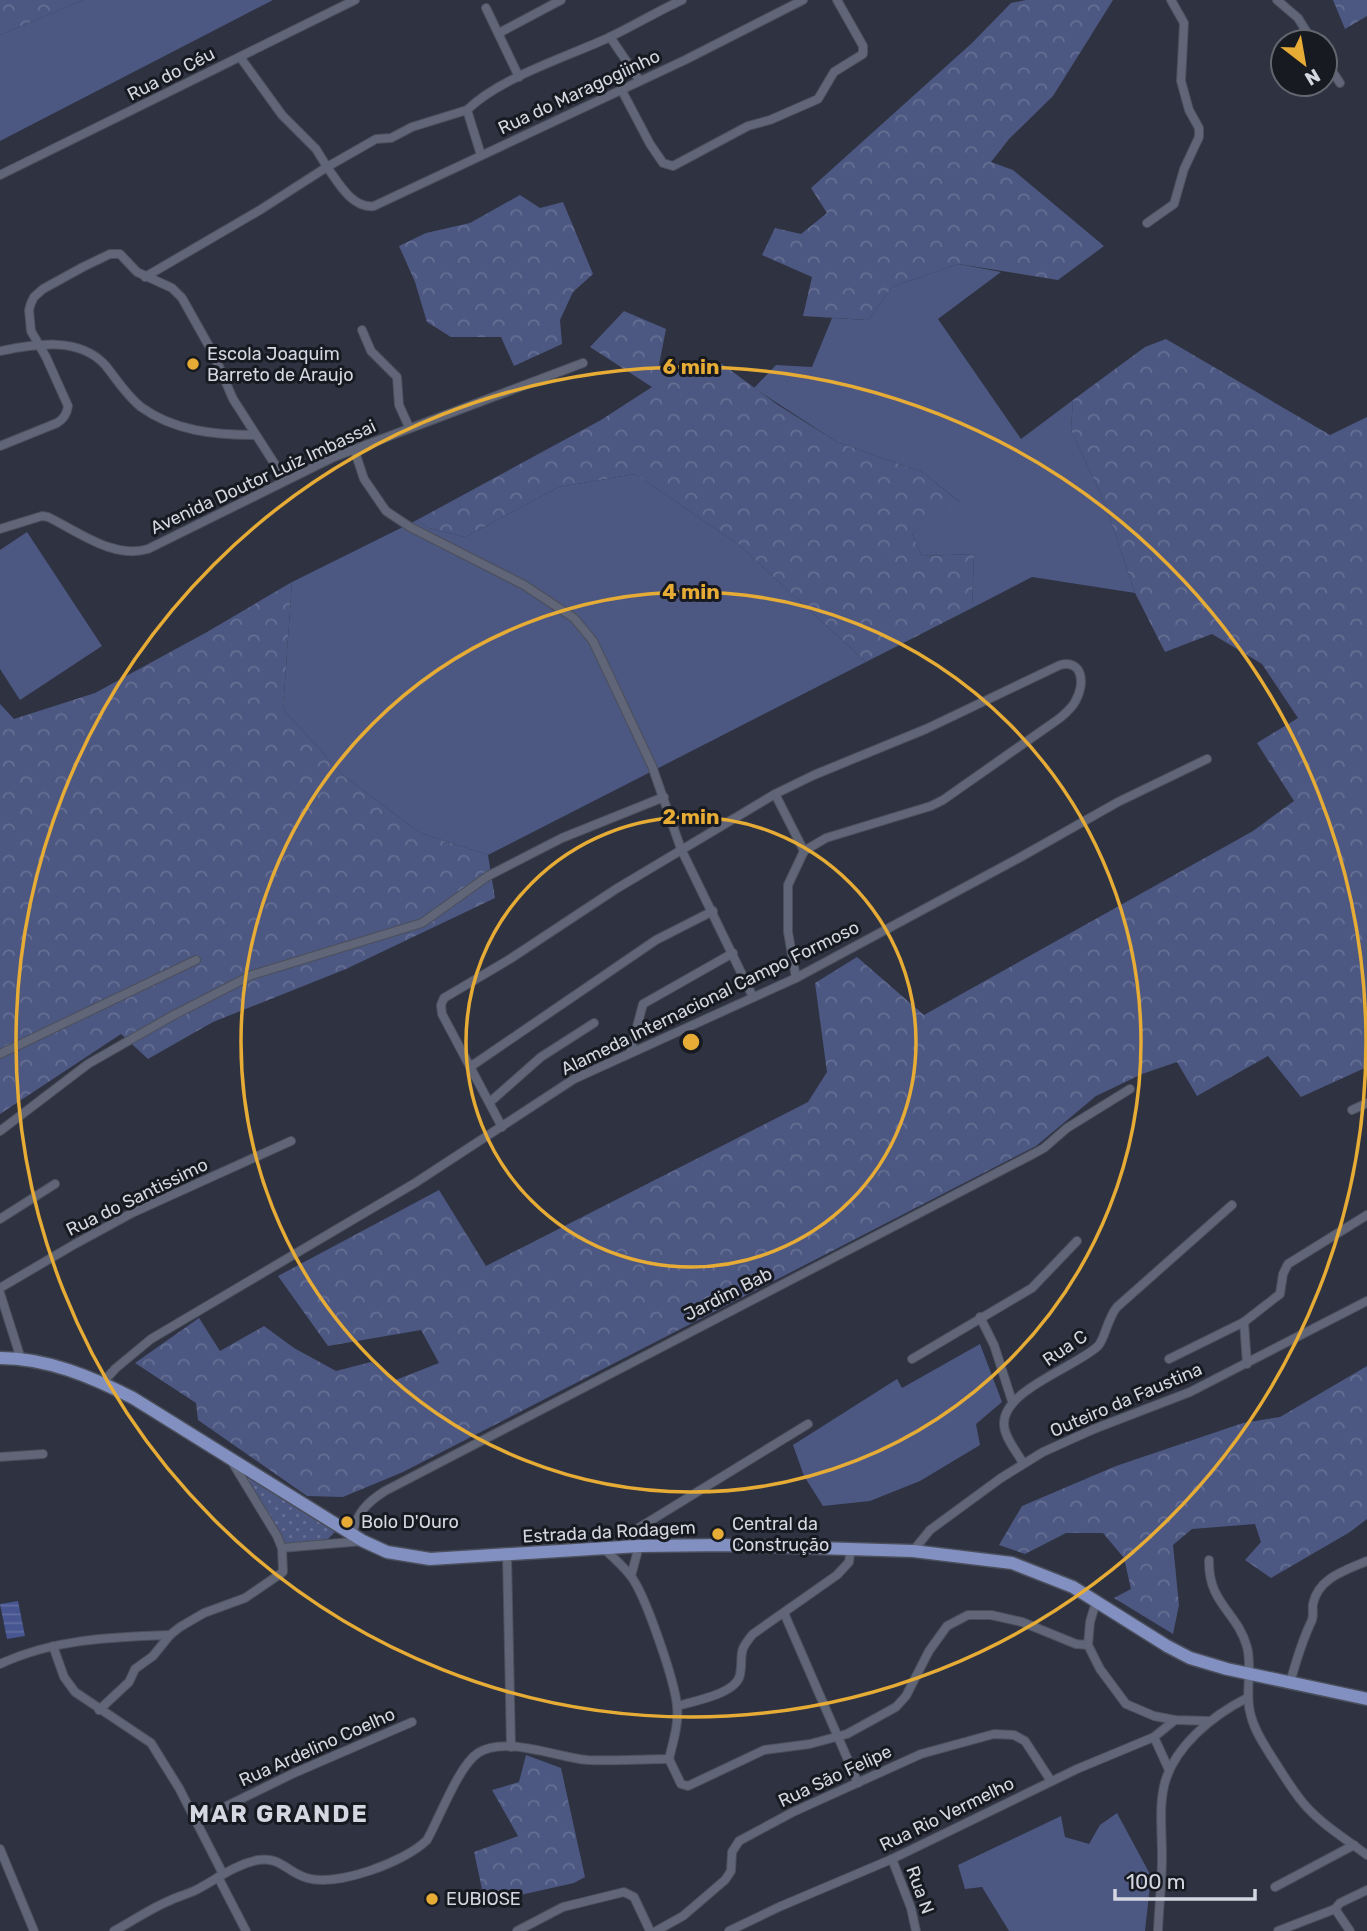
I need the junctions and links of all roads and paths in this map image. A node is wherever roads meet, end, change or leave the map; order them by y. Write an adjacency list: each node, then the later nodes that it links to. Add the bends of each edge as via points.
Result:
1 (355, 0): 12 (street, Rua do Céu)
2 (561, 0): 10 (street)
3 (682, 0): 11 (street)
4 (803, 0): 14 (street, Rua do Maragogiinho)
5 (837, 0): 15 (street, via 863,54 834,72 818,99 748,126 673,166 663,163 650,144)
6 (1171, 0): 20 (street, via 1184,23 1181,80 1199,137 1174,204)
7 (1277, 0): 9 (street)
8 (486, 8): 10 (street)
9 (1304, 28)
10 (499, 33): 13 (street)
11 (610, 37): 13 (street); 14 (street)
12 (240, 57): 18 (street, via 282,116 316,149); 19 (street, Rua do Céu)
13 (519, 77): 16 (street)
14 (640, 80): 15 (street, Rua do Maragogiinho)
15 (621, 89): 17 (street, Rua do Maragogiinho)
16 (467, 110): 17 (street); 18 (street, via 391,138 376,139)
17 (481, 155): 18 (street, Rua do Maragogiinho, via 367,207 346,192)
18 (327, 167): 21 (street)
19 (0, 175)
20 (1147, 223)
21 (145, 277): 23 (street, via 125,257 110,254 61,278 34,297 29,310); 27 (street, via 172,288 181,298)
22 (362, 330): 26 (street, via 371,352 397,377 399,405)
23 (38, 343): 24 (street); 27 (street, via 89,351 138,404 159,417 207,433); 28 (street, via 65,397 67,411 57,424)
24 (0, 351)
25 (583, 363): 26 (street, Avenida Doutor Luiz Imbassai)
26 (409, 428): 29 (street, Avenida Doutor Luiz Imbassai)
27 (254, 435): 30 (street)
28 (0, 446)
29 (354, 449): 30 (street, Avenida Doutor Luiz Imbassai); 34 (street, via 364,479 386,511 524,585 584,629 602,656)
30 (285, 480): 31 (street, Avenida Doutor Luiz Imbassai, via 134,553 113,549 48,517)
31 (0, 529)
32 (1207, 759): 40 (street, Alameda Internacional Campo Formoso, via 1118,802)
33 (775, 794): 35 (street); 36 (street); 36 (street, via 1060,665 1076,666 1081,675 1076,701 1060,718 956,793 931,806 826,838)
34 (664, 797): 35 (street); 51 (street, via 562,838 488,876 422,923 252,975 88,1065)
35 (681, 849): 37 (street); 45 (street, via 444,998 442,1014)
36 (804, 851): 40 (street, via 788,885 787,922)
37 (713, 911): 38 (street); 45 (street, via 648,946)
38 (733, 953): 41 (street); 43 (street, via 643,1004)
39 (195, 960): 44 (street)
40 (796, 978): 41 (street, Alameda Internacional Campo Formoso)
41 (753, 997): 43 (street, Alameda Internacional Campo Formoso)
42 (594, 1023): 47 (street, via 541,1057)
43 (630, 1053): 50 (street, Alameda Internacional Campo Formoso, via 575,1079)
44 (0, 1054)
45 (470, 1067): 47 (street)
46 (1130, 1089): 74 (street, Jardim Bab, via 1035,1153 385,1491 361,1510)
47 (490, 1102): 50 (street)
48 (1367, 1103): 49 (street)
49 (1352, 1110)
50 (502, 1127): 67 (street, Alameda Internacional Campo Formoso, via 151,1339)
51 (0, 1131)
52 (291, 1141): 58 (street, Rua do Santissimo, via 132,1213)
53 (55, 1184): 56 (street)
54 (1232, 1205): 68 (street, Rua C, via 1117,1307 1100,1345)
55 (1367, 1215): 61 (street, via 1288,1264 1280,1294)
56 (0, 1219)
57 (1077, 1241): 60 (street, via 1031,1288)
58 (0, 1290): 63 (street)
59 (1367, 1301): 66 (street, Outeiro da Faustina)
60 (981, 1317): 64 (street); 68 (street)
61 (1244, 1322): 65 (street); 66 (street)
62 (0, 1358): 63 (main road, Estrada da Rodagem)
63 (21, 1359): 67 (main road, Estrada da Rodagem)
64 (912, 1359)
65 (1169, 1359)
66 (1247, 1364): 73 (street, Outeiro da Faustina)
67 (103, 1382): 71 (main road, Estrada da Rodagem)
68 (1012, 1401): 73 (street, via 1004,1428)
69 (808, 1424): 75 (street, via 632,1532)
70 (43, 1454): 72 (street)
71 (229, 1456): 74 (main road, Estrada da Rodagem); 77 (street)
72 (0, 1457)
73 (1023, 1463): 79 (street, Outeiro da Faustina, via 930,1530)
74 (358, 1538): 77 (street); 80 (main road, Estrada da Rodagem, via 387,1552 418,1558)
75 (632, 1546): 76 (main road, Estrada da Rodagem); 78 (main road, Estrada da Rodagem); 83 (street)
76 (851, 1547): 79 (main road, Estrada da Rodagem); 85 (street, via 849,1562 837,1575)
77 (282, 1548): 86 (street, via 284,1569 276,1579 237,1602 192,1619)
78 (604, 1549): 80 (main road, Estrada da Rodagem); 83 (street)
79 (913, 1551): 84 (main road, Estrada da Rodagem, via 1012,1563 1073,1587)
80 (507, 1555): 101 (street)
81 (1209, 1560): 90 (street, via 1215,1594 1247,1648)
82 (1367, 1561): 91 (street, via 1338,1573 1317,1592)
83 (631, 1576): 94 (street, via 651,1620)
84 (1096, 1602): 87 (street); 90 (main road, Estrada da Rodagem, via 1179,1653)
85 (784, 1613): 94 (street, via 754,1634 742,1649 737,1684); 99 (street)
86 (170, 1635): 88 (street); 95 (street)
87 (1088, 1645): 96 (street, via 1126,1704); 99 (street, via 1022,1622 968,1615 947,1626 896,1707)
88 (53, 1646): 89 (street); 95 (street, via 70,1687)
89 (0, 1664)
90 (1249, 1674): 91 (main road, Estrada da Rodagem); 92 (street)
91 (1290, 1683): 93 (main road, Estrada da Rodagem)
92 (1247, 1698): 97 (street); 107 (street, via 1258,1734 1298,1795 1319,1819)
93 (1367, 1699)
94 (677, 1706): 102 (street)
95 (99, 1710): 106 (street, via 151,1743)
96 (1175, 1720): 97 (street); 100 (street, Rua Rio Vermelho)
97 (1210, 1721): 103 (street)
98 (412, 1722): 106 (street, Rua Ardelino Coelho)
99 (839, 1736): 102 (street, via 764,1751 688,1786 681,1784); 105 (street)
100 (1154, 1737): 103 (street); 104 (street, Rua Rio Vermelho)
101 (510, 1747): 102 (street, via 589,1760); 111 (street, via 485,1750 472,1758 427,1840 402,1857 330,1879 306,1878 273,1859 242,1863)
102 (669, 1759)
103 (1169, 1770): 124 (street, via 1161,1806)
104 (1051, 1781): 105 (street, Rua São Felipe, via 1025,1741 1008,1733 968,1739 921,1754); 110 (street, Rua Rio Vermelho)
105 (858, 1783): 121 (street, Rua São Felipe, via 739,1841 725,1880 683,1916)
106 (196, 1821): 111 (street)
107 (1354, 1845): 109 (street); 112 (street)
108 (0, 1849): 116 (street)
109 (1366, 1853)
110 (892, 1859): 115 (street, Rua Rio Vermelho); 123 (street, Rua N)
111 (220, 1875): 117 (street); 118 (street)
112 (1275, 1887)
113 (1367, 1890): 114 (street)
114 (1335, 1909): 125 (street); 126 (street)
115 (744, 1927): 122 (street, Rua Rio Vermelho)
116 (34, 1931)
117 (114, 1931)
118 (246, 1931)
119 (517, 1931): 120 (street, via 563,1907 625,1892 634,1896)
120 (650, 1931)
121 (656, 1931)
122 (729, 1931)
123 (916, 1931)
124 (1158, 1931)
125 (1278, 1931)
126 (1350, 1931)

